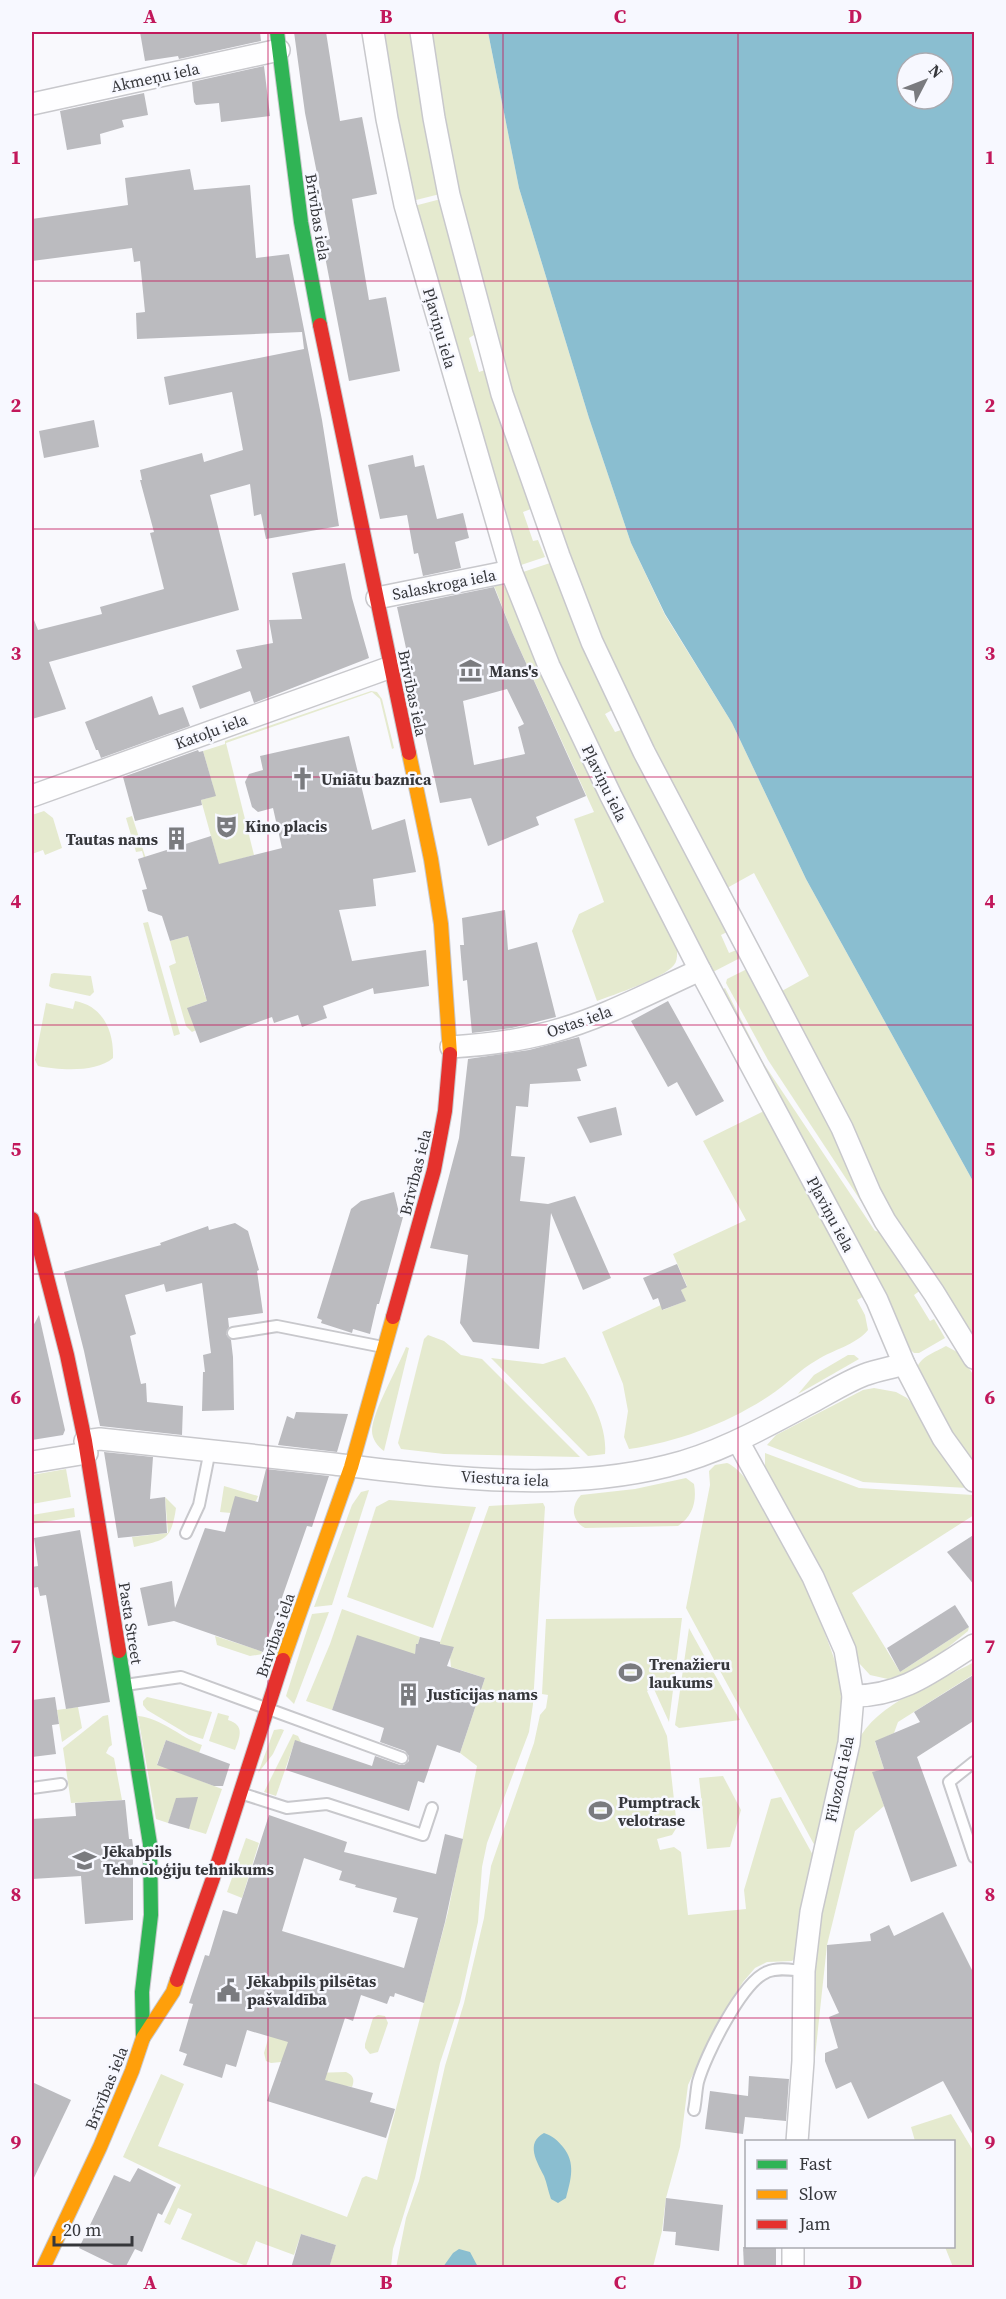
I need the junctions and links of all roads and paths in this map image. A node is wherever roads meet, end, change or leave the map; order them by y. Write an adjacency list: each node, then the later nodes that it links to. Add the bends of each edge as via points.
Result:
1 (373, 32): 5 (street, Pļaviņu iela, via 405,205)
2 (421, 32): 14 (street, via 449,195 502,394 592,642 644,752 836,1117 885,1221)
3 (278, 41): 4 (street, Akmeņu iela); 6 (main road, Brīvības iela, via 301,222)
4 (32, 104)
5 (511, 571): 6 (street, Salaskroga iela); 9 (street, Pļaviņu iela, via 549,666)
6 (377, 598): 7 (main road, Brīvības iela)
7 (391, 667): 8 (street, Katoļu iela); 10 (main road, Brīvības iela, via 431,859 441,924)
8 (32, 796)
9 (700, 970): 10 (street, Ostas iela, via 603,1014 552,1032 507,1042); 15 (street, Pļaviņu iela, via 877,1300)
10 (451, 1047): 13 (main road, Brīvības iela, via 441,1141)
11 (32, 1219): 17 (main road, Pasta Street)
12 (233, 1333): 13 (lane, via 277,1326)
13 (385, 1348): 20 (main road, Brīvības iela)
14 (975, 1358)
15 (904, 1364): 16 (street, Viestura iela, via 853,1380); 21 (street, Pļaviņu iela, via 943,1438)
16 (738, 1441): 20 (street, Viestura iela, via 665,1467 593,1479 535,1482); 25 (street, Filozofu iela, via 813,1577 845,1650)
17 (86, 1447): 18 (street, Viestura iela, via 100,1439); 19 (street, Viestura iela); 24 (main road, Pasta Street)
18 (210, 1450): 20 (street, Viestura iela); 22 (lane, via 200,1504)
19 (32, 1462)
20 (351, 1467): 26 (main road, Brīvības iela)
21 (975, 1481)
22 (186, 1533)
23 (975, 1645): 25 (street, via 910,1685 872,1696)
24 (124, 1685): 26 (lane, via 181,1677); 35 (main road, Pasta Street, via 152,1876 142,1992)
25 (853, 1696): 34 (street, Filozofu iela, via 849,1743 811,1912)
26 (266, 1708): 27 (lane); 31 (main road, Brīvības iela)
27 (402, 1758)
28 (975, 1762): 33 (lane, via 949,1782)
29 (61, 1784): 30 (lane)
30 (32, 1788)
31 (240, 1793): 32 (lane, via 287,1808 327,1804 423,1835); 35 (main road, Brīvības iela, via 173,1992)
32 (432, 1808)
33 (975, 1857)
34 (804, 1971): 36 (lane, via 767,1971 751,1984 710,2050 698,2082); 37 (street, Filozofu iela)
35 (143, 2038): 39 (main road, Brīvības iela, via 100,2147)
36 (694, 2110)
37 (797, 2140)
38 (793, 2248): 40 (street)
39 (43, 2268)
40 (793, 2268)

